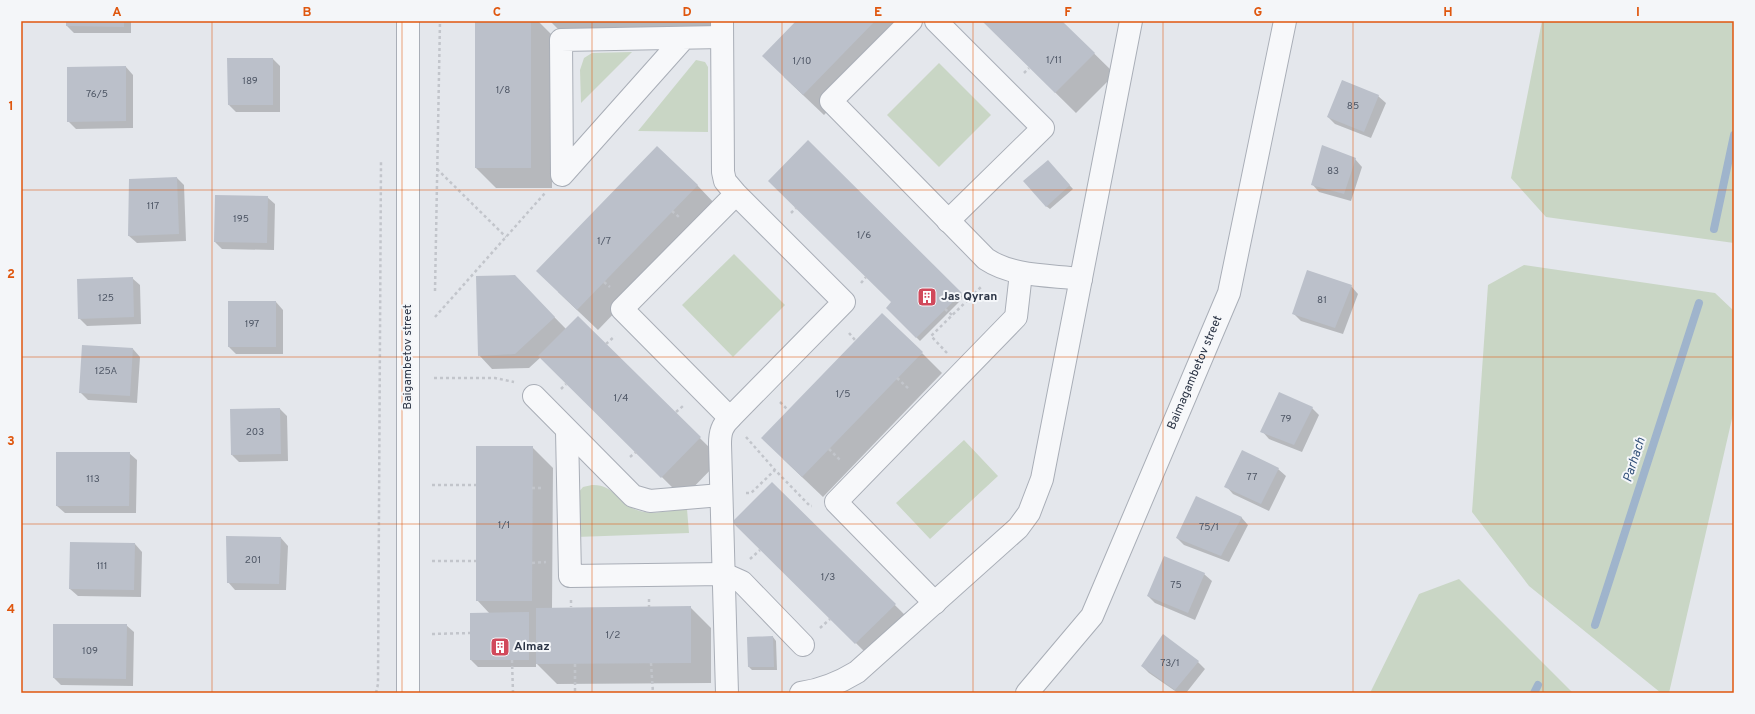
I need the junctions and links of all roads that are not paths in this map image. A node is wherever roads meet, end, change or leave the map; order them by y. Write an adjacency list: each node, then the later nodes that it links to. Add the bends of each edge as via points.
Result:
1 (408, 21): 19 (street, Baigambetov street)
2 (911, 21): 9 (street, via 831,100)
3 (936, 21): 9 (street, via 1043,128)
4 (1131, 21): 11 (street)
5 (1285, 21): 22 (street, Baimagambetov street, via 1229,293 1092,616)
6 (722, 29): 7 (street); 8 (street, via 723,172 725,181)
7 (684, 38): 7 (street, via 561,40 562,175)
8 (736, 194): 13 (street, via 622,309); 13 (street, via 844,302)
9 (948, 221): 10 (street, via 986,259 1000,267)
10 (1021, 272): 11 (street); 17 (street, via 1016,317 836,502)
11 (1081, 279): 17 (street, via 1042,479 1029,513 1018,528)
12 (534, 396): 14 (street)
13 (730, 418): 15 (street, via 720,433)
14 (567, 431): 15 (street, via 633,496 650,501); 16 (street, via 570,576)
15 (721, 495): 16 (street)
16 (724, 574): 18 (street, via 742,582); 20 (street)
17 (935, 603): 21 (street, via 857,672 827,688)
18 (803, 645)
19 (408, 693)
20 (727, 693)
21 (801, 693)
22 (1027, 693)

